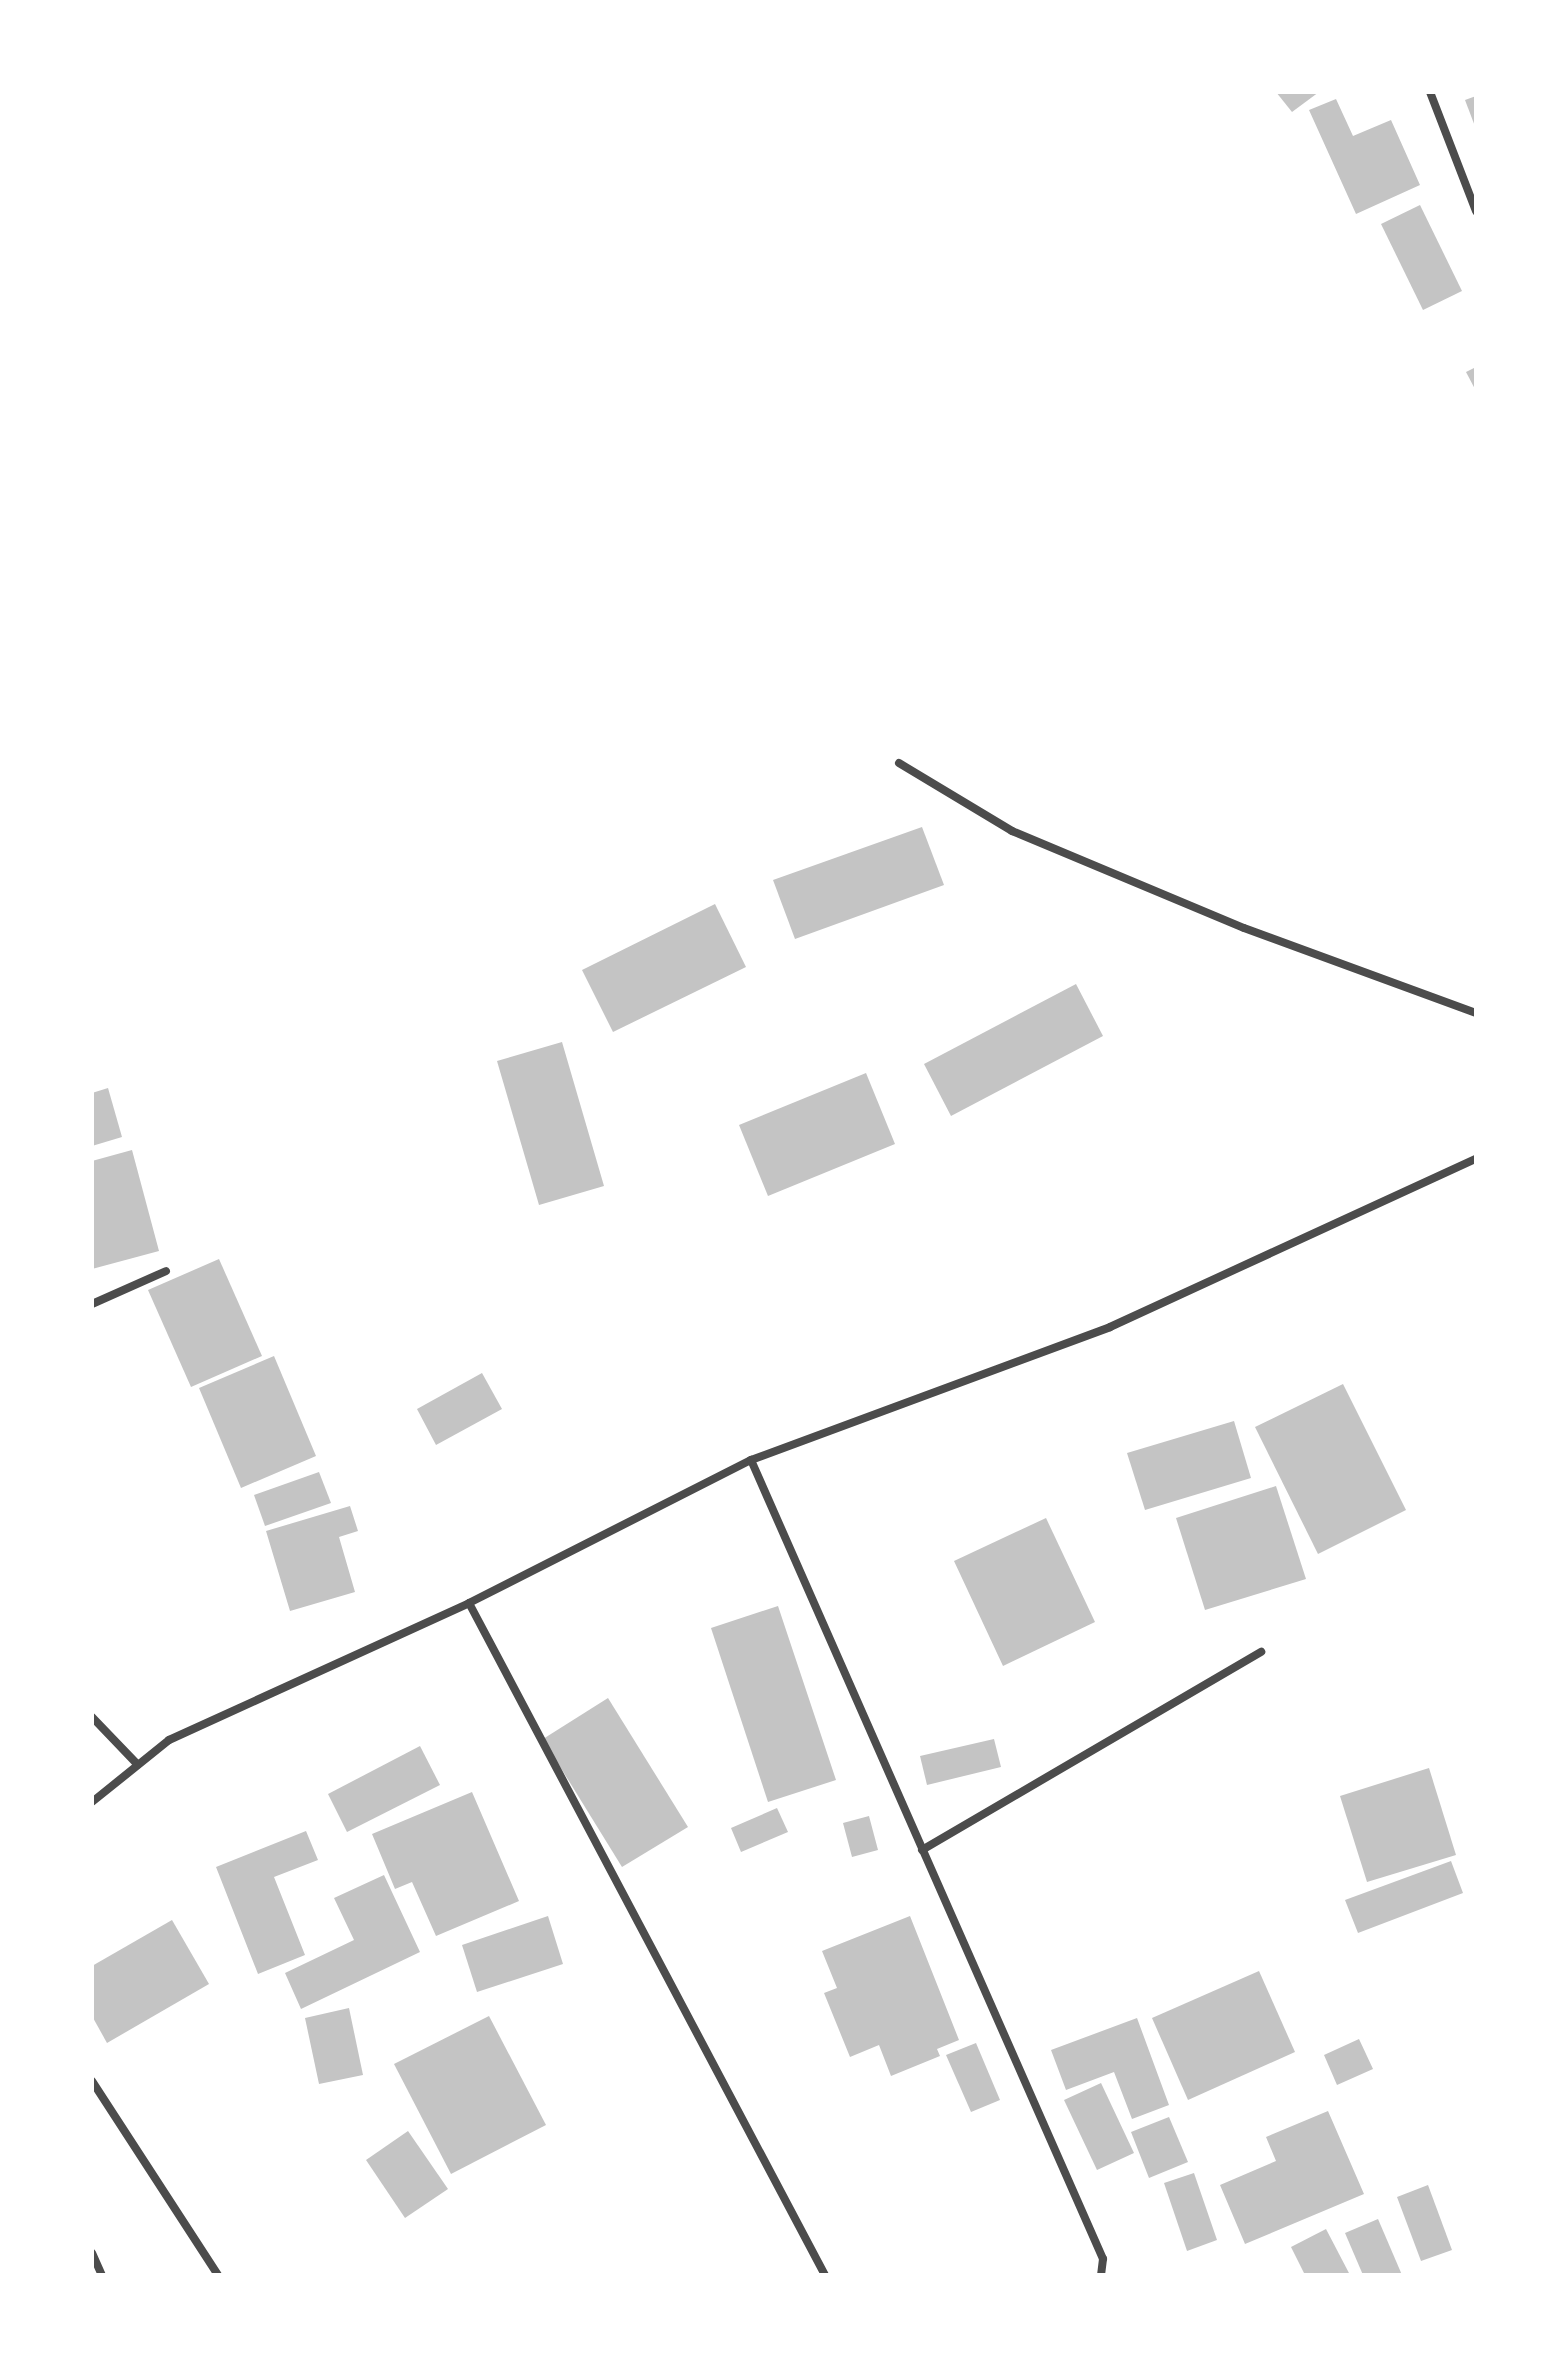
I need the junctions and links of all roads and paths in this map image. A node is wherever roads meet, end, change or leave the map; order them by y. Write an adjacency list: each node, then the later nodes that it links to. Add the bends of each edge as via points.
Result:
1 (1430, 92): 2 (street)
2 (1476, 211)
3 (899, 763): 4 (street, via 1012,831 1244,928)
4 (1476, 1013)
5 (1476, 1159): 8 (street, via 1110,1327)
6 (166, 1271): 7 (street)
7 (92, 1304)
8 (751, 1460): 9 (street); 14 (street)
9 (469, 1603): 12 (street, via 169,1740); 19 (street)
10 (1261, 1652): 14 (street)
11 (92, 1717): 12 (street)
12 (138, 1765): 13 (street)
13 (92, 1802)
14 (922, 1850): 20 (street, via 1103,2259)
15 (92, 2081): 18 (street)
16 (92, 2253): 17 (street)
17 (102, 2275)
18 (218, 2275)
19 (825, 2275)
20 (1101, 2275)

